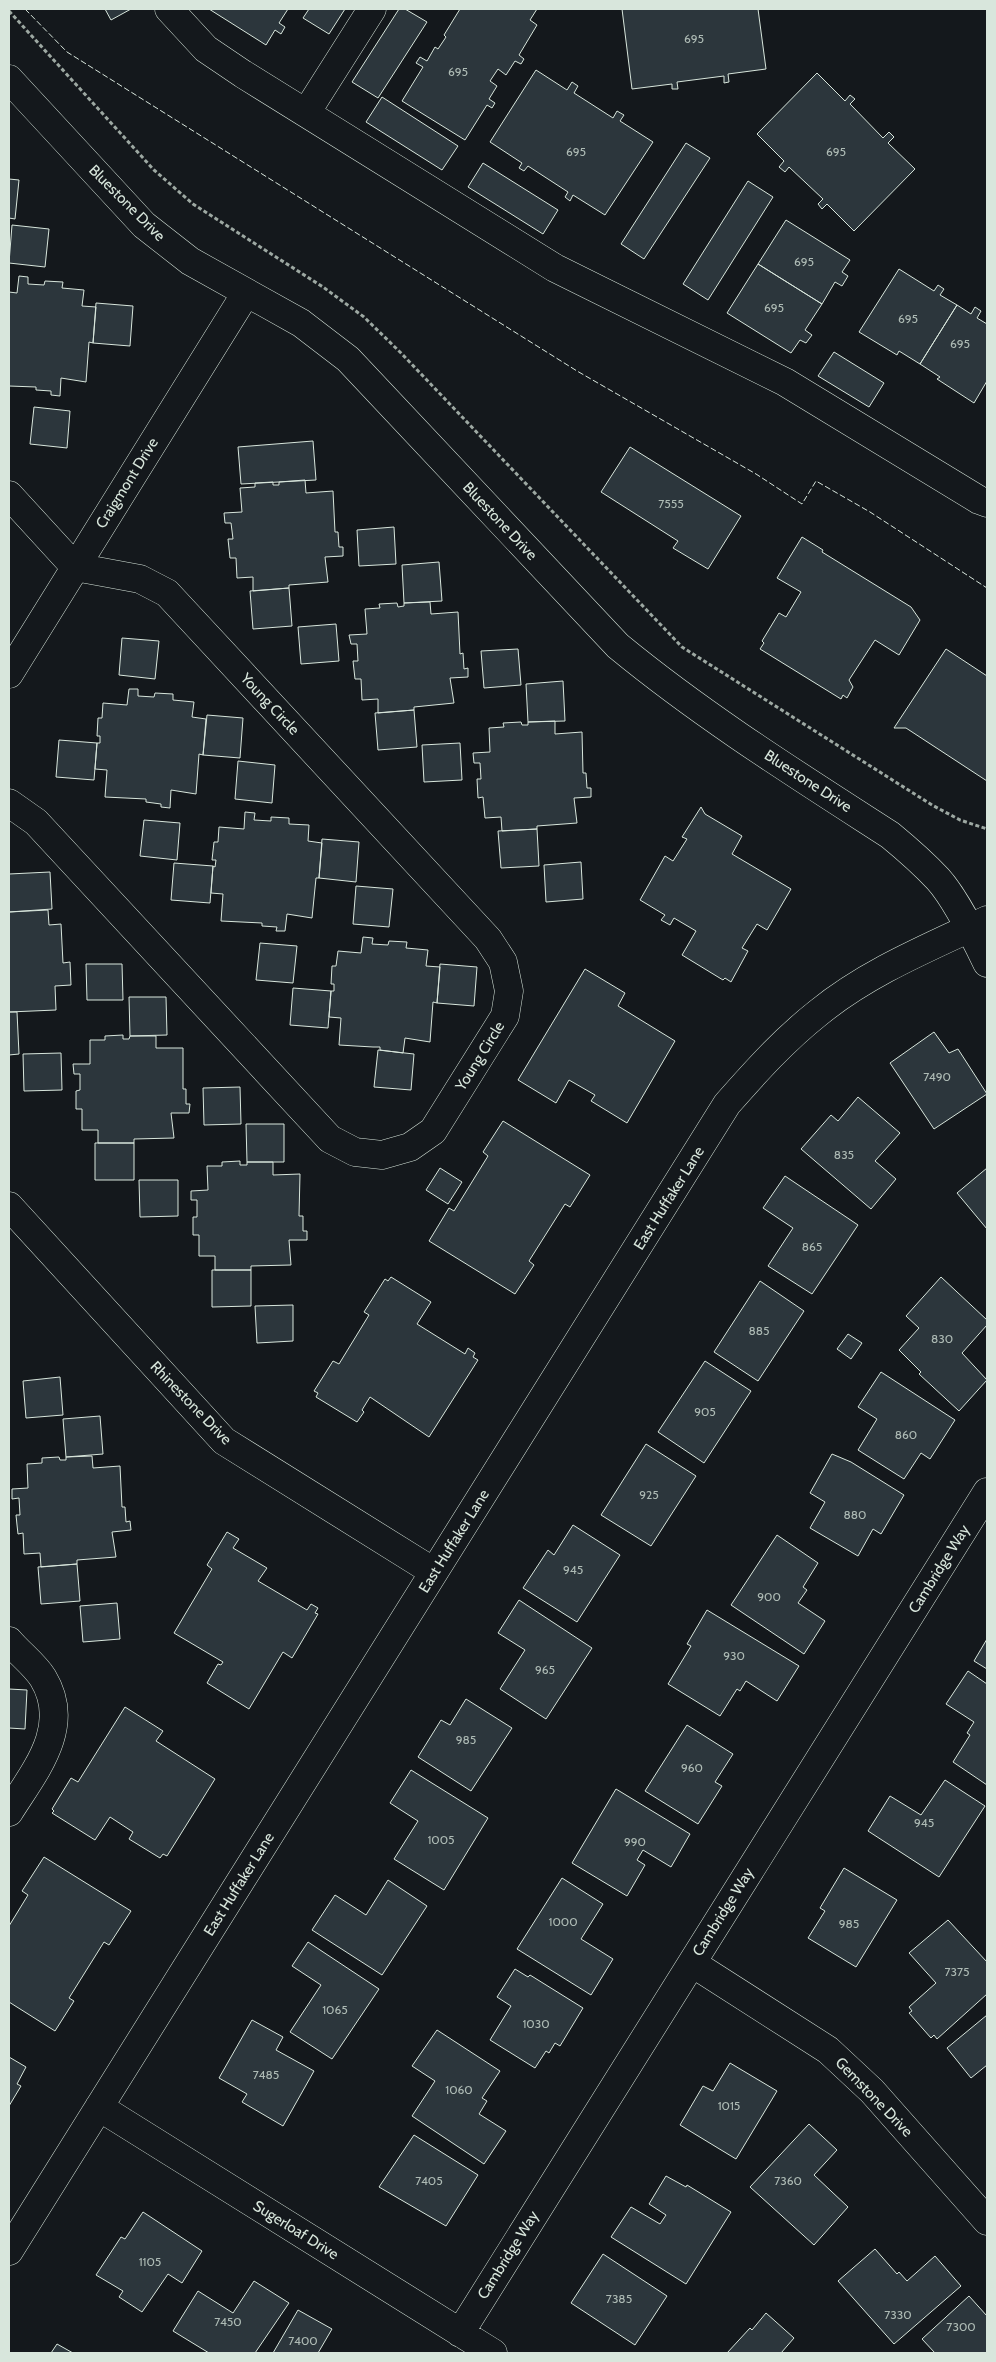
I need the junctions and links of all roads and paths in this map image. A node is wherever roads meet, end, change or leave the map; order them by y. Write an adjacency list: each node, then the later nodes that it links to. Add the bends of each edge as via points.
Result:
1 (169, 9): 5 (street, via 206,48)
2 (372, 9): 5 (street)
3 (9, 11): 12 (path, via 154,170 193,204 323,287 370,323 682,647 932,805 960,820)
4 (9, 79): 6 (street, Bluestone Drive, via 144,225 190,261)
5 (306, 113): 8 (street, via 555,268 785,382)
6 (246, 293): 9 (street, Craigmont Drive); 13 (street, Bluestone Drive, via 301,324 348,359 618,646 665,685 718,722 890,835 915,855)
7 (9, 495): 9 (street)
8 (987, 503)
9 (75, 567): 10 (street, Craigmont Drive); 11 (street, Young Circle, via 140,579 168,593 488,939 503,962 509,991 505,1016 433,1131 410,1148 392,1153 355,1152 330,1140 36,822)
10 (9, 674)
11 (9, 803)
12 (987, 829)
13 (979, 924): 14 (street, Bluestone Drive); 17 (street, East Huffaker Lane, via 872,976 819,1012 770,1054 727,1104)
14 (987, 962)
15 (9, 1206): 17 (street, Rhinestone Drive, via 224,1441)
16 (987, 1492): 20 (street, Cambridge Way)
17 (434, 1572): 21 (street, East Huffaker Lane)
18 (9, 1641): 19 (street, via 43,1678 53,1704 54,1731 44,1756)
19 (9, 1812)
20 (692, 1963): 22 (street, Gemstone Drive, via 828,2050 872,2091); 24 (street, Cambridge Way)
21 (99, 2107): 23 (street, East Huffaker Lane); 24 (street, Sugerloaf Drive)
22 (987, 2221)
23 (9, 2251)
24 (460, 2332): 25 (street, Sugerloaf Drive)
25 (493, 2353)

